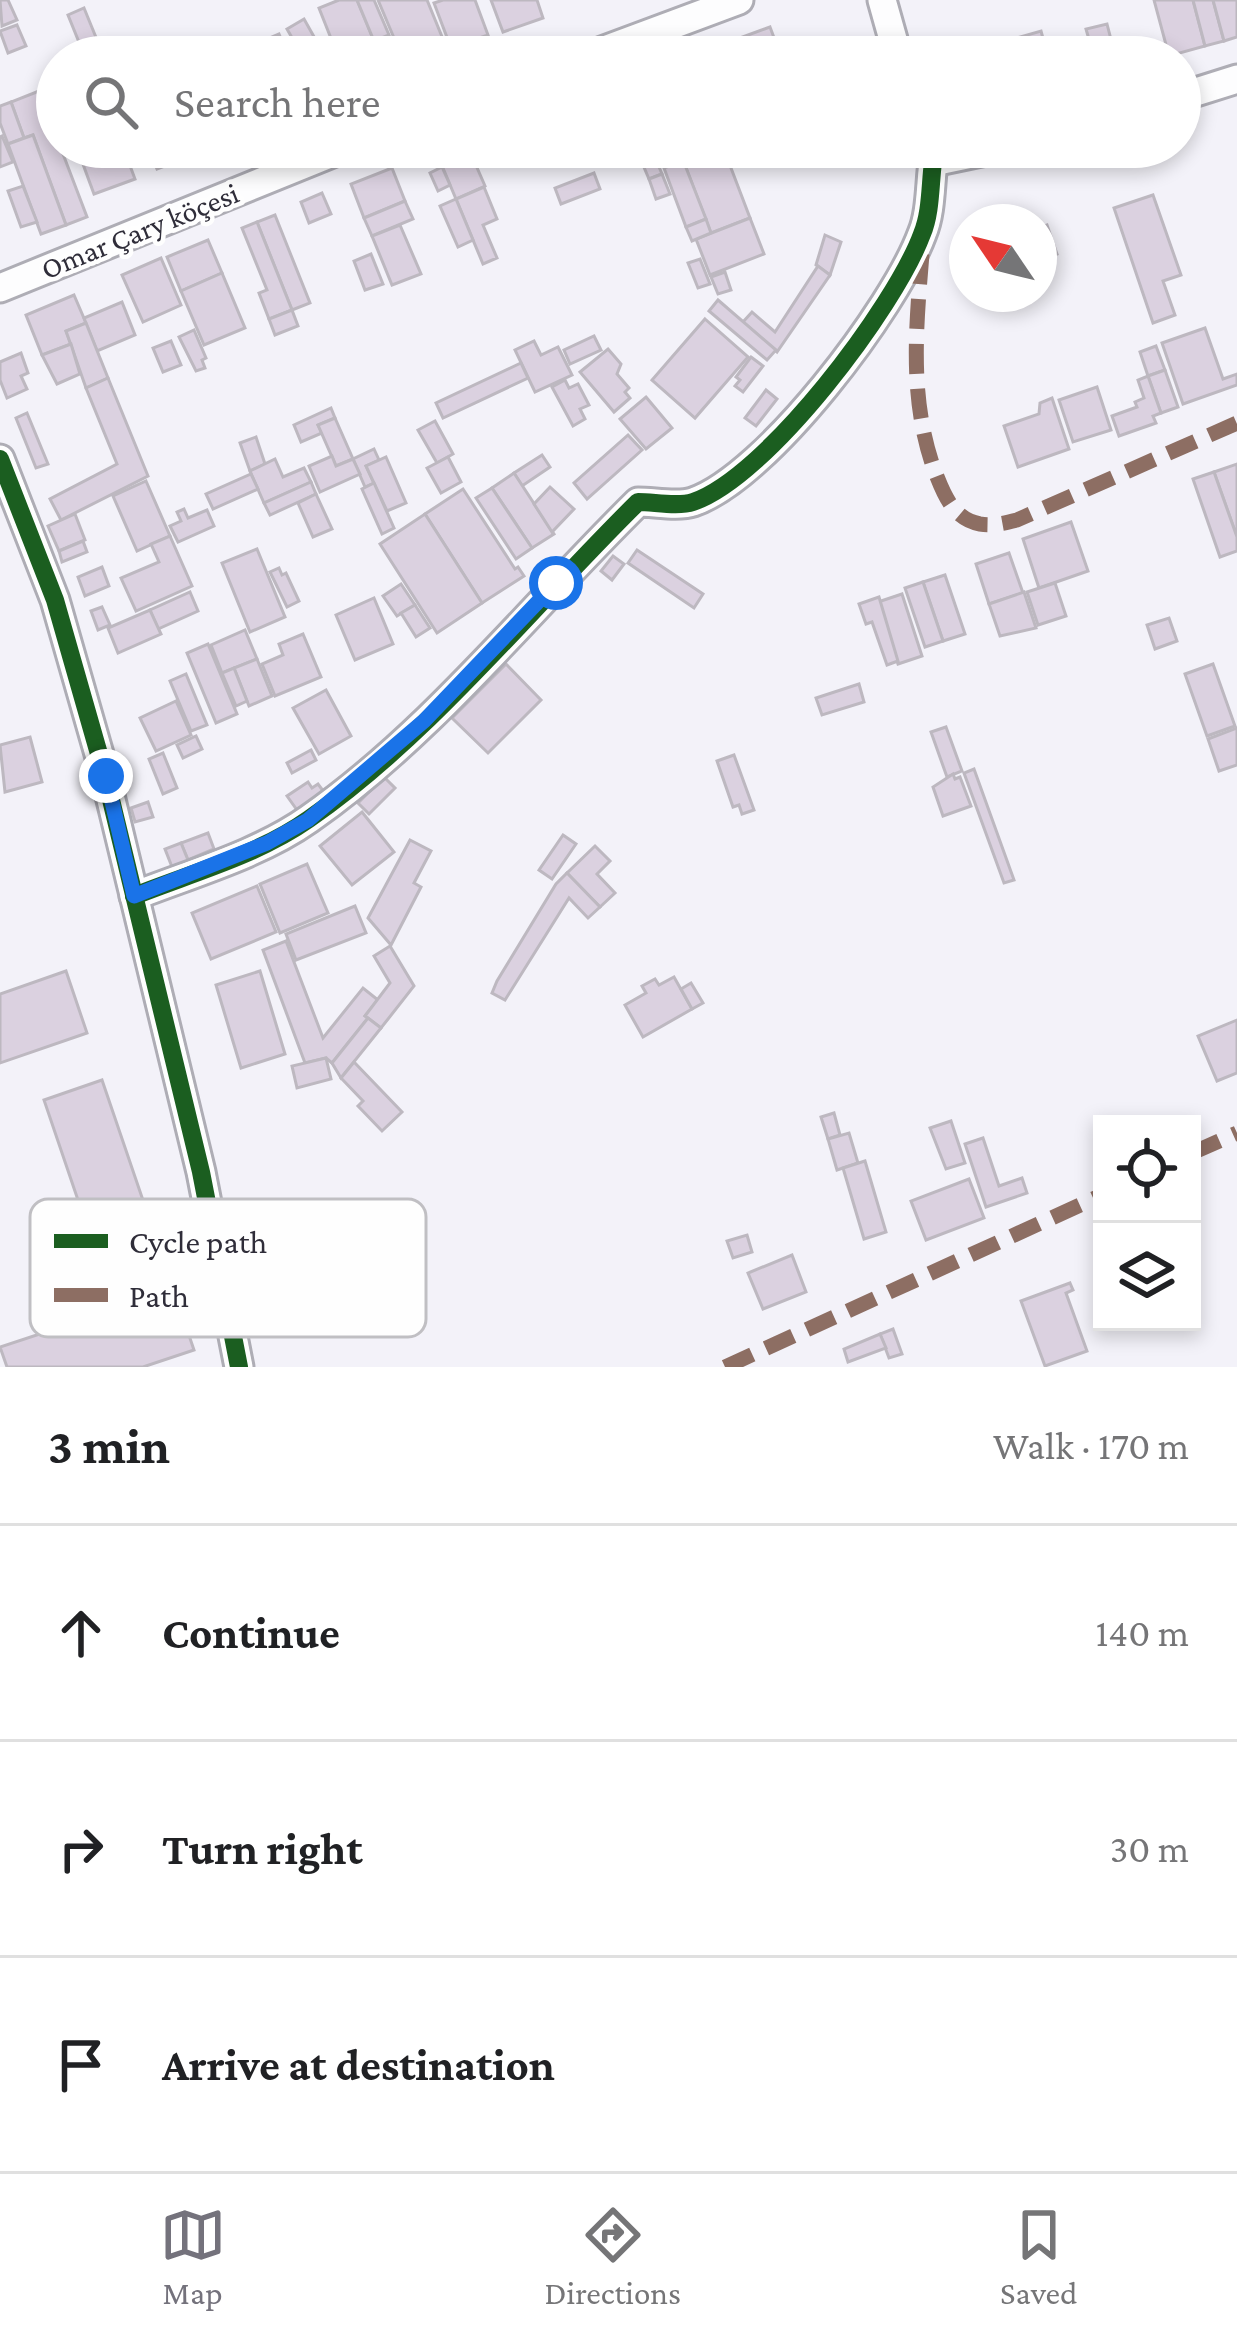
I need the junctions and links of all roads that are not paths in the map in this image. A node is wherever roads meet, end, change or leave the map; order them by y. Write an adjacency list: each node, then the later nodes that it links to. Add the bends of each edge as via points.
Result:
1 (739, 0): 3 (street)
2 (882, 0): 4 (street)
3 (642, 36)
4 (892, 36)
5 (1237, 79): 6 (street)
6 (1201, 90)
7 (295, 168): 9 (street, Omar Çary köçesi)
8 (930, 168): 11 (street, via 924,230 912,255 806,408 752,466 691,503 638,502 424,721 308,820)
9 (0, 288)
10 (0, 460): 11 (street, via 81,682)
11 (134, 896): 12 (street)
12 (206, 1199)
13 (233, 1337): 14 (street)
14 (239, 1367)

